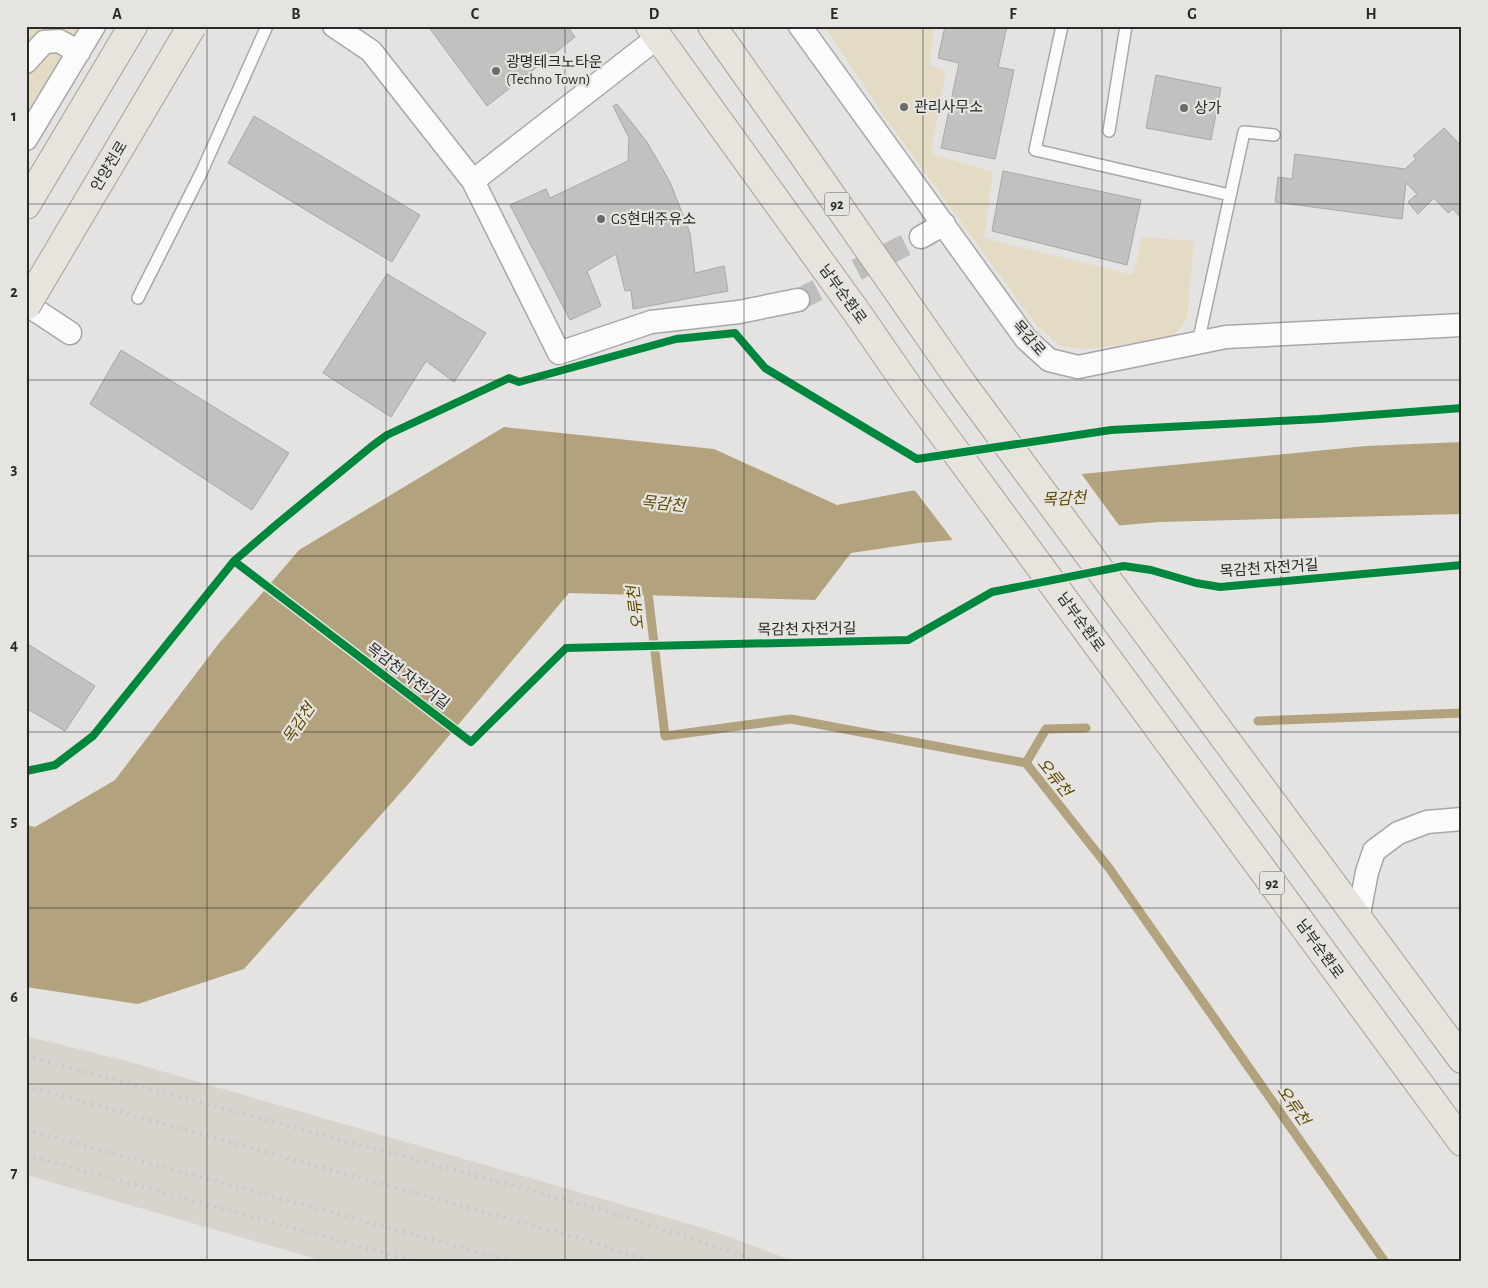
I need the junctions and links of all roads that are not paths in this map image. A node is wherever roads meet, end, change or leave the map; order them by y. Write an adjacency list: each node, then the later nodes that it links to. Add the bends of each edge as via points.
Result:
1 (94, 26): 11 (street)
2 (133, 26): 18 (main road)
3 (192, 26): 23 (main road, 안양천로, bridge)
4 (267, 26): 21 (lane, via 202,170)
5 (334, 26): 16 (street, via 371,51)
6 (712, 26): 28 (main road, 92, via 961,382)
7 (800, 26): 19 (street, 목감로)
8 (1062, 26): 17 (lane, via 1036,150)
9 (1126, 26): 13 (lane)
10 (654, 32): 16 (street); 30 (main road, 남부순환로 / 92, via 909,388)
11 (79, 52): 12 (street, via 59,41 44,42); 15 (street)
12 (26, 62)
13 (1108, 131)
14 (1274, 135): 17 (lane, via 1244,132)
15 (26, 139)
16 (473, 181): 22 (street, via 559,354 651,322 738,312)
17 (1230, 195): 26 (lane)
18 (26, 205)
19 (944, 224): 20 (street); 26 (street, 목감로, via 1026,339 1049,360 1078,367)
20 (921, 237)
21 (138, 298)
22 (798, 300)
23 (26, 305): 25 (street)
24 (1462, 325): 26 (street, 목감로, via 1226,337)
25 (70, 333)
26 (1198, 343)
27 (1462, 819): 28 (street, via 1427,822 1398,833 1374,851)
28 (1358, 919): 29 (main road, 92)
29 (1462, 1059)
30 (1462, 1142)

